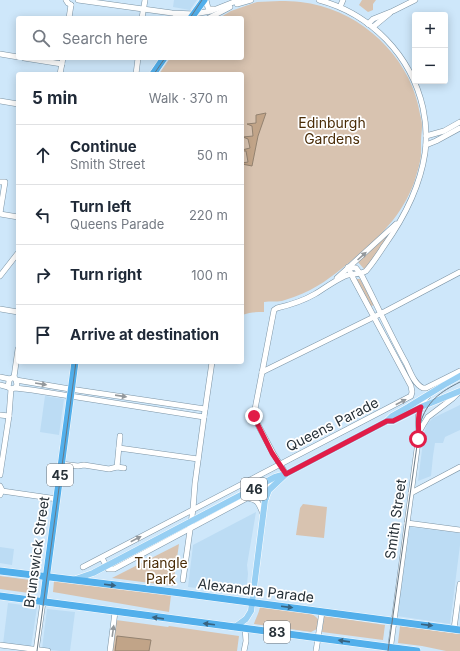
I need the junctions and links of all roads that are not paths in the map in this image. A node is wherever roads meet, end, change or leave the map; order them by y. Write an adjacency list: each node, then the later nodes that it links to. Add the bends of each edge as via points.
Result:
1 (66, 0): 11 (street)
2 (78, 0): 11 (street, via 76,4); 13 (street)
3 (145, 0): 13 (street)
4 (205, 0): 14 (street, via 208,8); 19 (highway)
5 (239, 0): 14 (street)
6 (251, 0): 20 (street, via 231,6)
7 (319, 0): 12 (street)
8 (339, 0): 12 (street)
9 (343, 0): 12 (street)
10 (412, 1): 21 (street)
11 (71, 5): 16 (street)
12 (338, 7): 21 (street)
13 (144, 9): 15 (street); 17 (street)
14 (218, 9): 19 (street)
15 (172, 13): 18 (street); 19 (street)
16 (69, 16)
17 (142, 16)
18 (180, 16)
19 (192, 16)
20 (214, 16)
21 (371, 25): 35 (street, via 394,47 409,70 419,92)
22 (0, 54): 23 (street)
23 (16, 57)
24 (49, 60): 27 (street)
25 (138, 60): 29 (street)
26 (163, 60): 30 (highway)
27 (62, 61): 28 (street)
28 (60, 72)
29 (136, 72)
30 (154, 72)
31 (0, 102): 32 (street)
32 (16, 104)
33 (460, 122): 35 (street, via 444,131)
34 (460, 128): 36 (street)
35 (426, 136): 36 (street)
36 (426, 145): 39 (street, via 419,182)
37 (0, 182): 38 (street, via 5,182)
38 (0, 214): 40 (street)
39 (403, 215): 42 (street, one-way to 39); 44 (street, via 373,263)
40 (16, 218)
41 (16, 256): 46 (street)
42 (348, 268): 44 (street, via 355,268); 45 (street); 47 (street)
43 (460, 272): 50 (street)
44 (360, 274): 45 (street); 50 (street)
45 (352, 275): 47 (street); 51 (street)
46 (0, 276)
47 (334, 282): 58 (street, via 310,297 275,309)
48 (0, 309): 49 (street)
49 (16, 312)
50 (380, 314): 51 (street); 52 (street)
51 (374, 316): 53 (street); 58 (street)
52 (400, 353): 53 (street); 62 (street)
53 (394, 356): 64 (street)
54 (16, 364): 61 (street)
55 (75, 364): 67 (highway, Brunswick Street / 45)
56 (211, 364): 70 (street)
57 (460, 371): 62 (street, via 425,388)
58 (262, 372): 80 (street, via 254,416)
59 (460, 376): 68 (main road, Queens Parade / 46)
60 (0, 377): 61 (street)
61 (14, 379): 65 (street, via 17,385); 65 (street, via 8,381); 67 (street, one-way to 67)
62 (417, 384): 64 (street)
63 (0, 385): 65 (street)
64 (411, 387): 80 (street, Queens Parade, one-way to 64, via 410,396)
65 (12, 388): 67 (street); 72 (street)
66 (460, 391): 69 (main road, Queens Parade / 46); 75 (street, via 428,417)
67 (71, 392): 70 (street, one-way to 70); 73 (street); 79 (highway, Brunswick Street / 45)
68 (430, 394): 69 (street, Smith Street); 74 (main road, Queens Parade / 46)
69 (421, 407): 74 (main road, Queens Parade / 46, via 393,421); 75 (street, Smith Street)
70 (205, 409): 73 (street)
71 (0, 414): 72 (street)
72 (9, 416): 85 (street)
73 (204, 417): 78 (street)
74 (387, 421): 84 (main road, Queens Parade / 46)
75 (419, 434): 89 (street, Smith Street)
76 (120, 436): 77 (street)
77 (119, 448): 78 (street); 81 (street)
78 (198, 459): 93 (street)
79 (61, 464): 81 (street, via 109,469); 92 (highway, Brunswick Street / 45)
80 (278, 465): 84 (street); 86 (street); 93 (street, Queens Parade)
81 (117, 467): 83 (street)
82 (460, 467): 89 (street)
83 (124, 468)
84 (286, 474): 86 (main road, Queens Parade / 46)
85 (0, 475)
86 (278, 478): 88 (street, Queens Parade); 90 (main road, Queens Parade / 46); 91 (main road, 46)
87 (1, 490): 92 (street)
88 (258, 492): 90 (main road, via 251,492); 91 (main road)
89 (411, 493): 95 (street, Smith Street)
90 (245, 496): 94 (street, via 257,502); 96 (main road, Queens Parade / 46)
91 (266, 498): 94 (main road, 46)
92 (57, 499): 104 (highway, Brunswick Street / 45)
93 (193, 509): 96 (street); 97 (street, Queens Parade)
94 (263, 514): 110 (main road, 46)
95 (407, 523): 98 (street); 113 (street, Smith Street)
96 (191, 525): 99 (main road, Queens Parade / 46); 106 (street)
97 (156, 529): 99 (street); 100 (street, Queens Parade, one-way to 97)
98 (460, 530)
99 (162, 540): 101 (main road, Queens Parade / 46)
100 (102, 558): 101 (street); 102 (street, Queens Parade)
101 (106, 566): 105 (main road, Queens Parade / 46)
102 (83, 567)
103 (0, 572): 104 (highway, Alexandra Parade / 46)
104 (46, 577): 105 (highway, Alexandra Parade / 46); 109 (highway, Brunswick Street / 45)
105 (71, 580): 110 (highway, Alexandra Parade / 83, one-way to 110)
106 (183, 580)
107 (460, 584): 116 (street)
108 (0, 596): 109 (highway)
109 (43, 602): 111 (highway); 120 (street, Brunswick Street / 45)
110 (252, 603): 112 (highway, Alexandra Parade / 83, one-way to 112); 114 (main road, 46, via 249,616)
111 (115, 612): 114 (highway, one-way to 111); 122 (street, one-way to 111)
112 (322, 612): 113 (highway, Alexandra Parade / 83); 117 (street)
113 (394, 621): 116 (highway, Alexandra Parade / 83, one-way to 116); 119 (street, Smith Street)
114 (235, 627): 115 (highway, 83)
115 (245, 628): 117 (highway, 83); 123 (street)
116 (457, 629)
117 (318, 638): 119 (highway, 83, one-way to 117); 124 (street)
118 (0, 645): 120 (street)
119 (390, 649): 125 (highway, 83)
120 (36, 650): 121 (street)
121 (48, 651)
122 (110, 651)
123 (244, 651)
124 (316, 651)
125 (417, 651)

